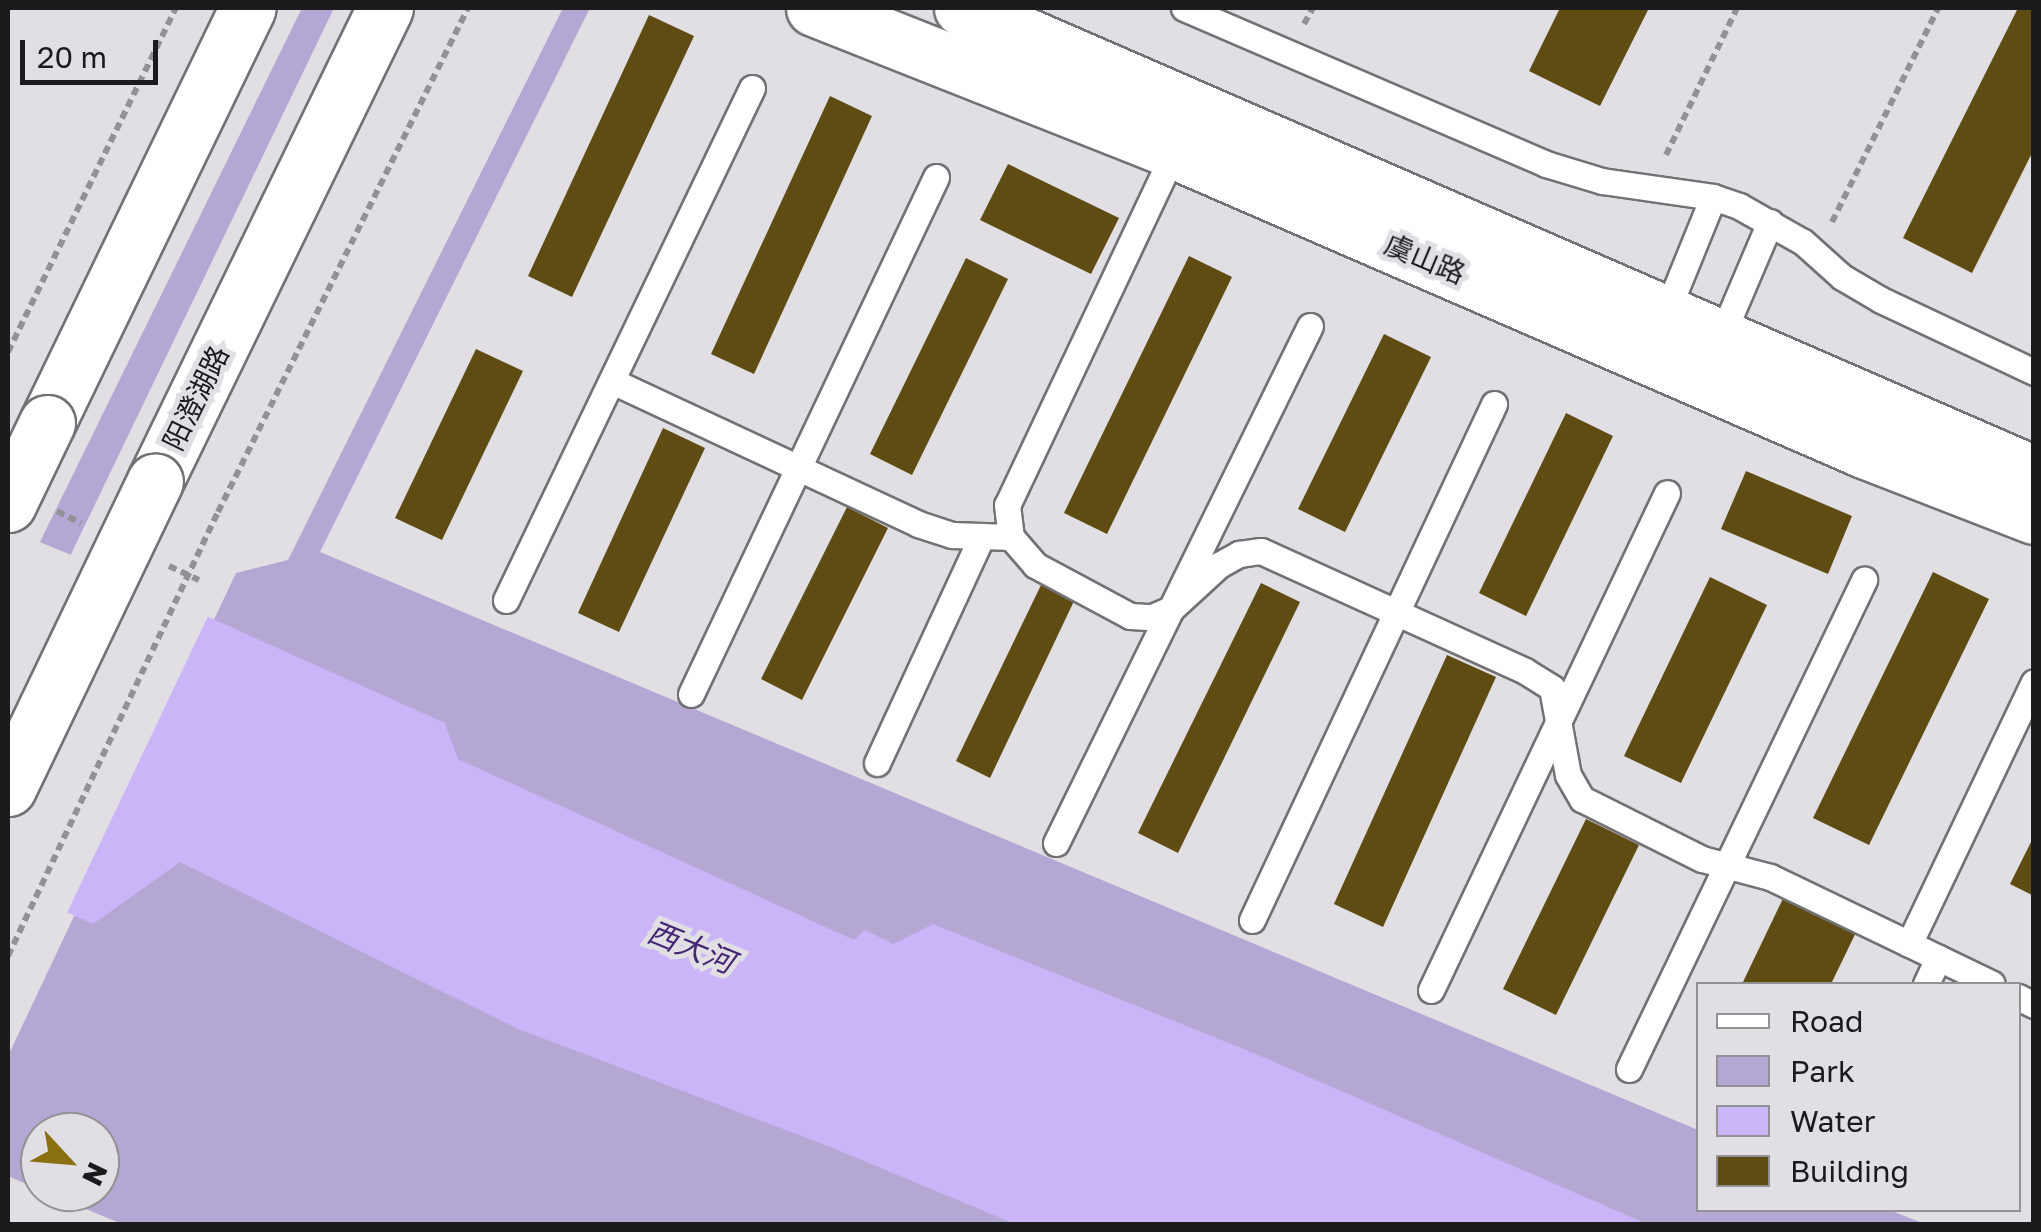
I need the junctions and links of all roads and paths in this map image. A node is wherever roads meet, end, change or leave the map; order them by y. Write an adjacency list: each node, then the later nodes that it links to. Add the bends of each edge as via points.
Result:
1 (176, 8): 20 (path)
2 (248, 8): 27 (street, bridge)
3 (385, 8): 39 (street, 阳澄湖路, bridge)
4 (468, 8): 44 (path, bridge)
5 (814, 8): 11 (street, 虞山路)
6 (962, 8): 11 (street, 虞山路)
7 (1184, 8): 13 (lane, via 1546,164)
8 (1737, 8): 13 (path)
9 (1938, 8): 16 (path)
10 (752, 88): 22 (lane)
11 (1186, 129): 17 (street, 虞山路); 28 (street, 虞山路, via 1864,450); 30 (lane, via 1017,474 1006,505)
12 (936, 177): 24 (lane)
13 (1650, 190): 14 (lane)
14 (1713, 197): 15 (lane); 17 (lane)
15 (1770, 222): 16 (lane); 19 (lane)
16 (1818, 252): 21 (lane, via 1842,277 1881,300)
17 (1666, 314): 19 (street, 虞山路)
18 (1310, 326): 33 (lane)
19 (1721, 338): 25 (street, 虞山路)
20 (8, 352)
21 (2034, 372)
22 (612, 381): 24 (lane); 32 (lane)
23 (1494, 404): 34 (lane)
24 (798, 468): 29 (lane, via 918,524); 36 (lane)
25 (2034, 474)
26 (1667, 494): 37 (lane)
27 (8, 504)
28 (2034, 516)
29 (982, 536): 30 (lane); 38 (lane)
30 (1011, 537): 33 (lane, via 1035,566 1130,616)
31 (1864, 580): 41 (lane)
32 (506, 600)
33 (1171, 609): 34 (lane, via 1219,565 1261,552); 40 (lane)
34 (1397, 613): 37 (lane, via 1552,688); 42 (lane)
35 (2034, 682): 43 (lane)
36 (691, 694)
37 (1559, 720): 41 (lane, via 1568,775 1582,799 1702,860); 48 (lane)
38 (877, 763)
39 (8, 788)
40 (1056, 842)
41 (1727, 866): 43 (lane, via 1770,877); 49 (lane)
42 (1252, 920)
43 (1910, 944): 45 (lane)
44 (8, 956)
45 (1938, 958): 46 (lane); 47 (lane)
46 (1927, 982)
47 (1988, 982)
48 (1431, 990)
49 (1630, 1070)

